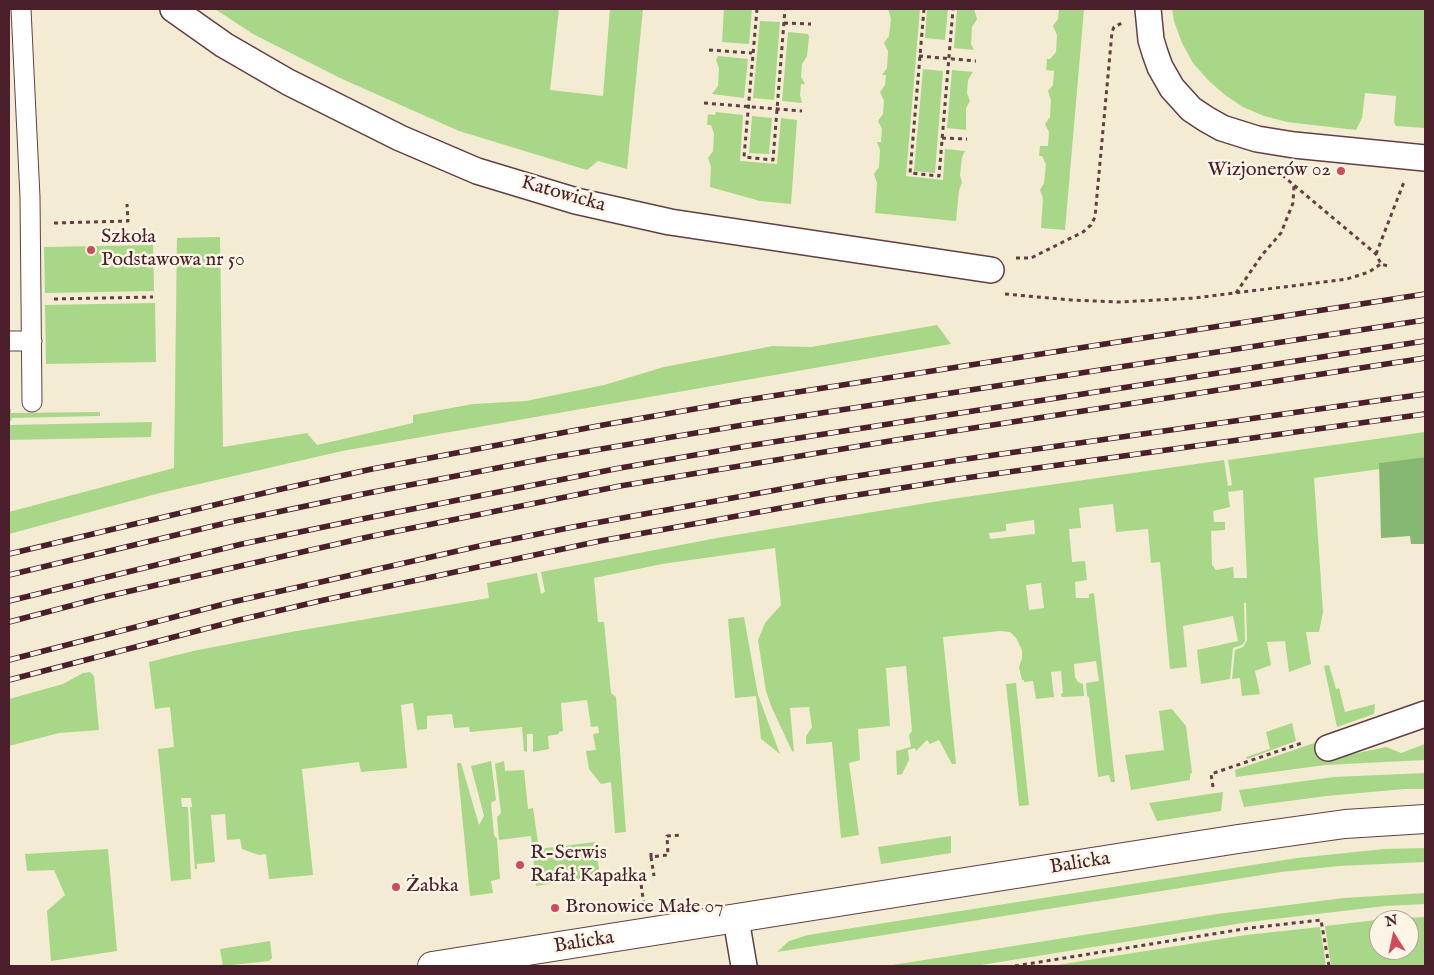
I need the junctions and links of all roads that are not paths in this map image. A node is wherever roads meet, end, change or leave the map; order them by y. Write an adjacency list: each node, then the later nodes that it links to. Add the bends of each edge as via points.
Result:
1 (22, 9): 7 (street)
2 (173, 9): 5 (street, Katowicka, via 224,45 288,82 400,138 477,170 576,201 670,222)
3 (1148, 9): 4 (street, via 1151,40 1160,67 1172,88 1192,109 1222,128 1257,139)
4 (1425, 158)
5 (982, 269)
6 (9, 341): 7 (street)
7 (32, 341): 8 (street)
8 (32, 402)
9 (1425, 714): 10 (street)
10 (1328, 748)
11 (1425, 819): 12 (street, Balicka, via 1376,821 1281,833)
12 (736, 919): 13 (street, Balicka); 14 (street)
13 (432, 966)
14 (744, 966)

